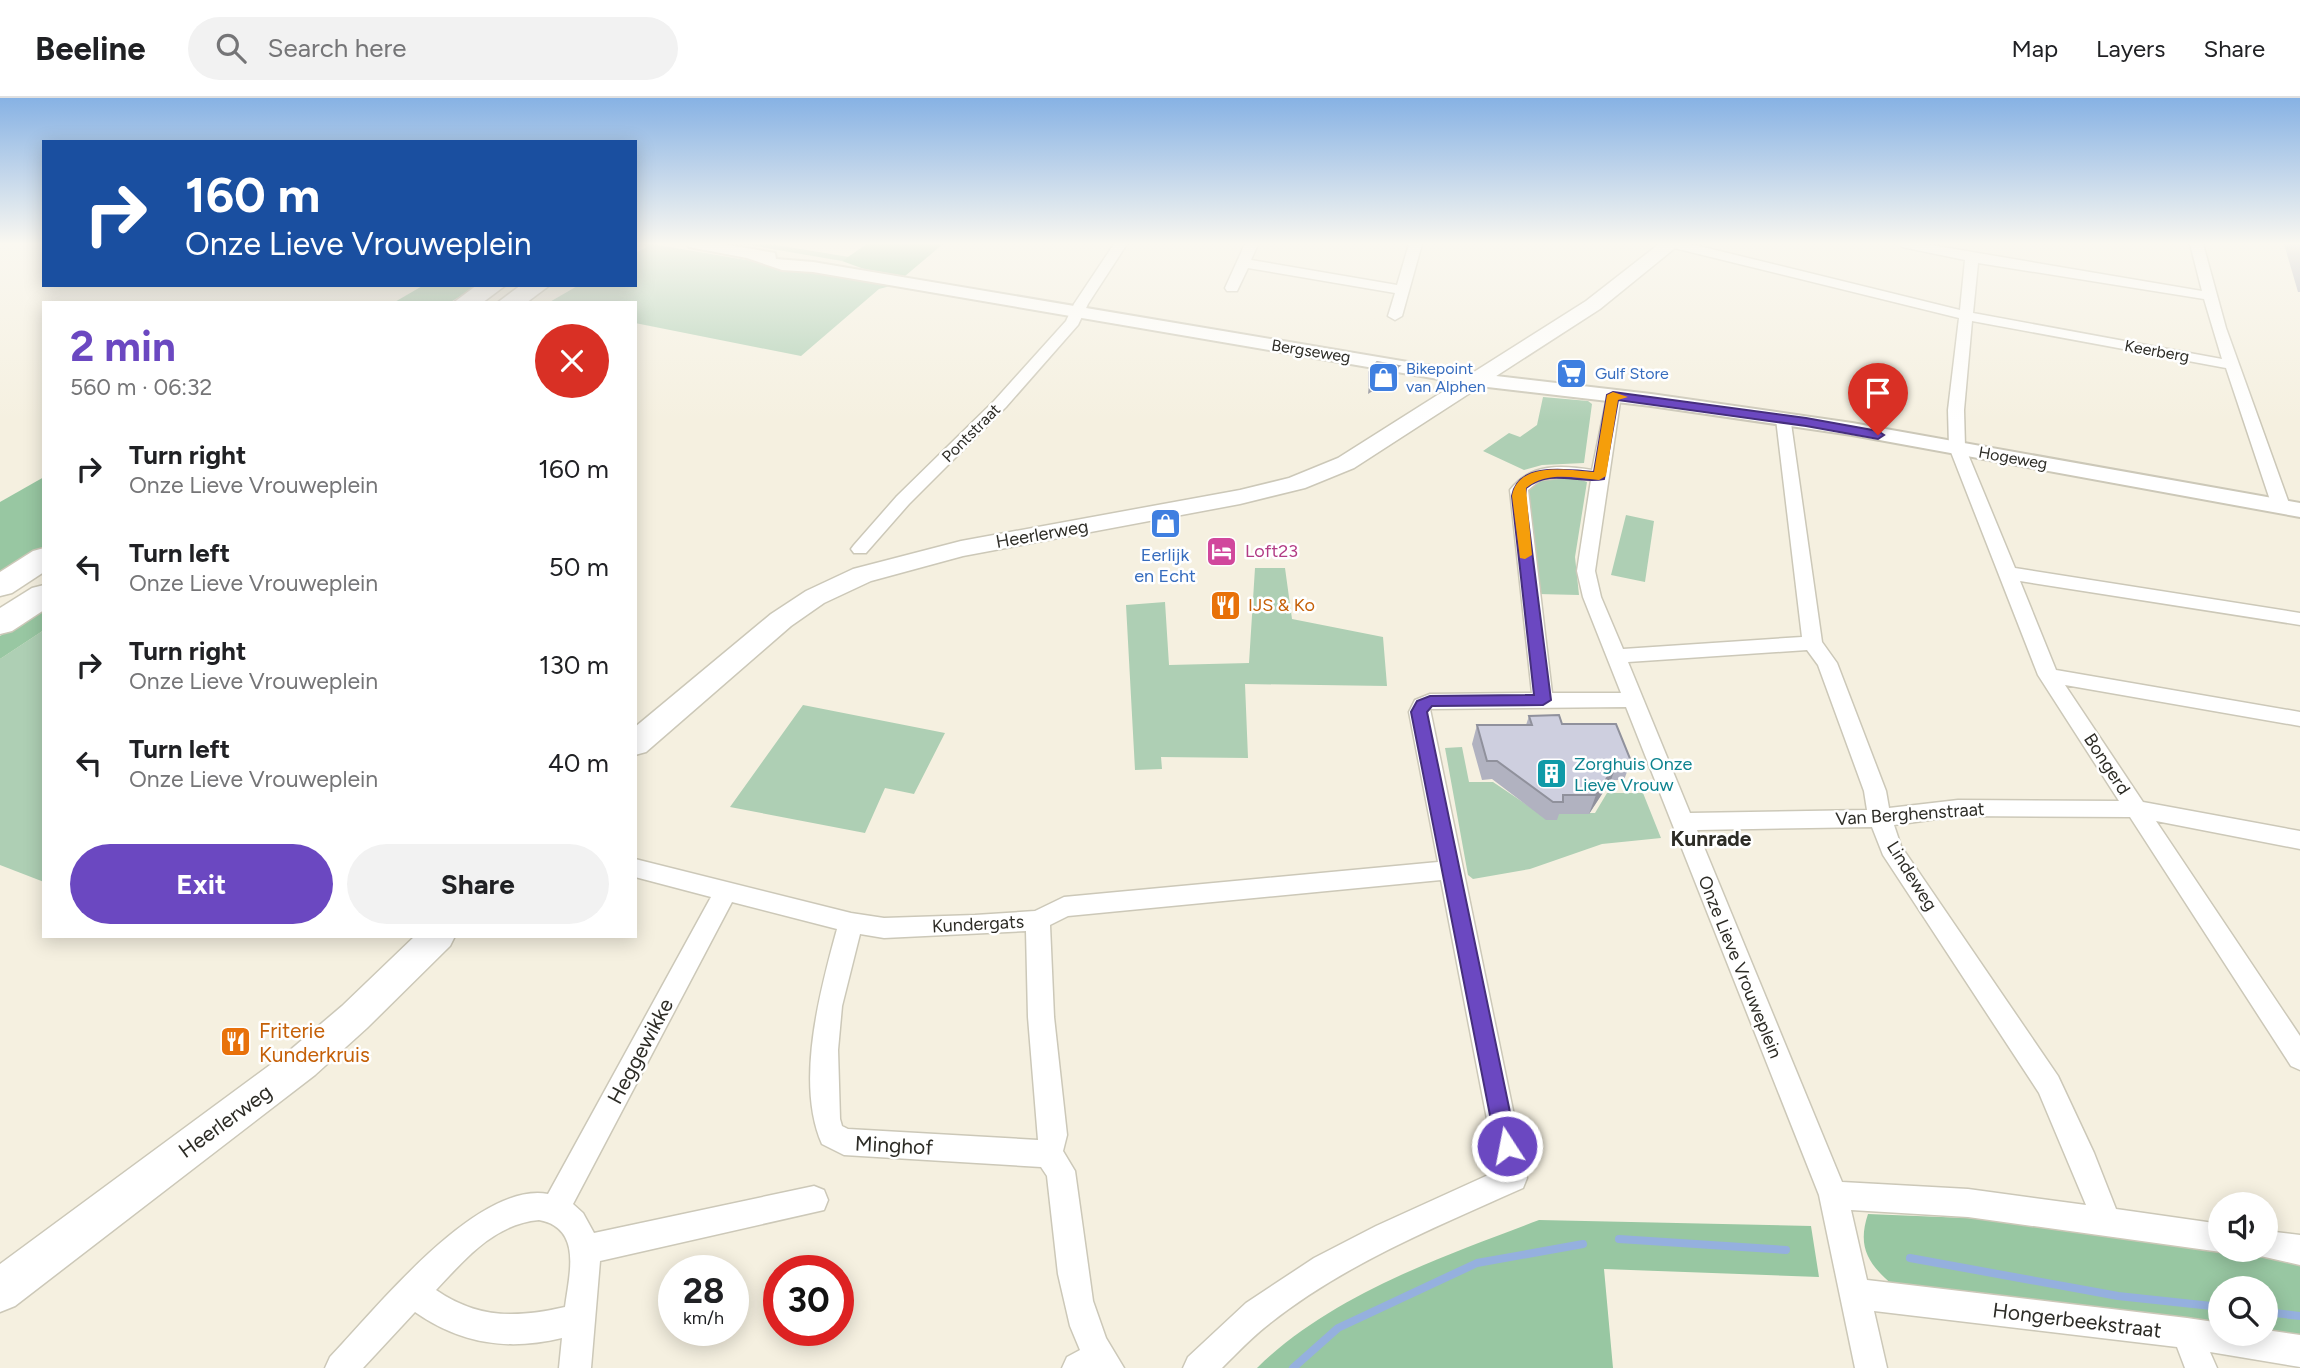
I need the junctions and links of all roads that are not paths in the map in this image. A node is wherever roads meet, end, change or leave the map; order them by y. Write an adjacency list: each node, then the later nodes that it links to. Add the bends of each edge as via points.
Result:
1 (1024, 303): 8 (street, Bergseweg)
2 (1082, 303): 8 (street, Pontstraat)
3 (1398, 303): 9 (street)
4 (1595, 303): 12 (main road, Heerlerweg)
5 (1916, 303): 10 (street, Keerberg)
6 (1969, 303): 10 (street)
7 (2211, 303): 11 (street)
8 (1076, 312): 12 (street, Bergseweg); 19 (street, Pontstraat, via 1073,322 1000,404)
9 (1395, 316)
10 (1968, 316): 11 (street, Keerberg); 15 (street, via 1956,410)
11 (2231, 365): 18 (street)
12 (1479, 380): 13 (street, Hogeweg); 32 (main road, Heerlerweg, via 1362,454 1297,483 937,554 845,582 781,621)
13 (1613, 395): 14 (street, Hogeweg); 17 (street, Onze Lieve Vrouweplein)
14 (1784, 419): 15 (street, Hogeweg); 26 (street, Lindeweg)
15 (1957, 447): 16 (street, Hogeweg); 21 (street, Bongerd)
16 (2110, 475): 18 (street, Hogeweg)
17 (1599, 476): 27 (street, Onze Lieve Vrouweplein, via 1586,571); 29 (street, via 1548,473 1526,481 1518,490)
18 (2290, 508)
19 (860, 549)
20 (42, 559): 22 (highway)
21 (2008, 573): 24 (street); 28 (street, Bongerd)
22 (0, 586)
23 (42, 596): 25 (highway)
24 (2300, 619)
25 (0, 623)
26 (1812, 643): 27 (street); 34 (street, Lindeweg, via 1828,663 1875,791)
27 (1614, 656): 30 (street, Onze Lieve Vrouweplein)
28 (2048, 675): 31 (street); 33 (street, Bongerd)
29 (1543, 700): 30 (street); 38 (street, via 1430,701 1422,705 1419,712)
30 (1631, 700): 35 (street, Onze Lieve Vrouweplein)
31 (2300, 719)
32 (637, 742)
33 (2136, 809): 34 (street, Van Berghenstraat, via 1958,808); 36 (street, Van Berghenstraat); 43 (street, Bongerd)
34 (1880, 818): 35 (street, Van Berghenstraat); 48 (street, Lindeweg, via 1891,849 2049,1085)
35 (1684, 822): 45 (street, Onze Lieve Vrouweplein)
36 (2300, 840)
37 (637, 869): 39 (street, Kundergats)
38 (1450, 870): 40 (street, Kundergats, via 1064,907); 62 (street, via 1513,1178 1326,1266 1263,1309)
39 (726, 892): 41 (street, Kundergats); 47 (street, Heggewikke)
40 (1038, 920): 41 (street, Kundergats, via 884,928); 44 (street, via 1041,1017 1053,1135)
41 (851, 923): 44 (street, Minghof, via 829,1006 826,1039 826,1119 832,1135 844,1142)
42 (436, 938): 53 (main road, Heerlerweg, via 303,1062)
43 (2300, 1058)
44 (1048, 1154): 59 (street, via 1061,1171 1079,1311)
45 (1833, 1195): 48 (street, via 1968,1203); 55 (street, Onze Lieve Vrouweplein)
46 (814, 1200): 51 (street)
47 (555, 1210): 51 (street, via 566,1216); 54 (street, via 538,1207 495,1218 458,1245)
48 (2106, 1221): 49 (street)
49 (2208, 1236)
50 (2278, 1247): 52 (street)
51 (586, 1249): 56 (street)
52 (2300, 1250)
53 (0, 1291)
54 (412, 1293): 56 (street, via 451,1318 497,1330 551,1327); 60 (street)
55 (1854, 1294): 57 (street, Hongerbeekstraat); 63 (street, Onze Lieve Vrouweplein)
56 (580, 1318): 61 (street)
57 (2187, 1333): 58 (street, Hongerbeekstraat); 64 (street)
58 (2300, 1351)
59 (1095, 1364)
60 (341, 1368)
61 (575, 1368)
62 (1199, 1368)
63 (1871, 1368)
64 (2201, 1368)

